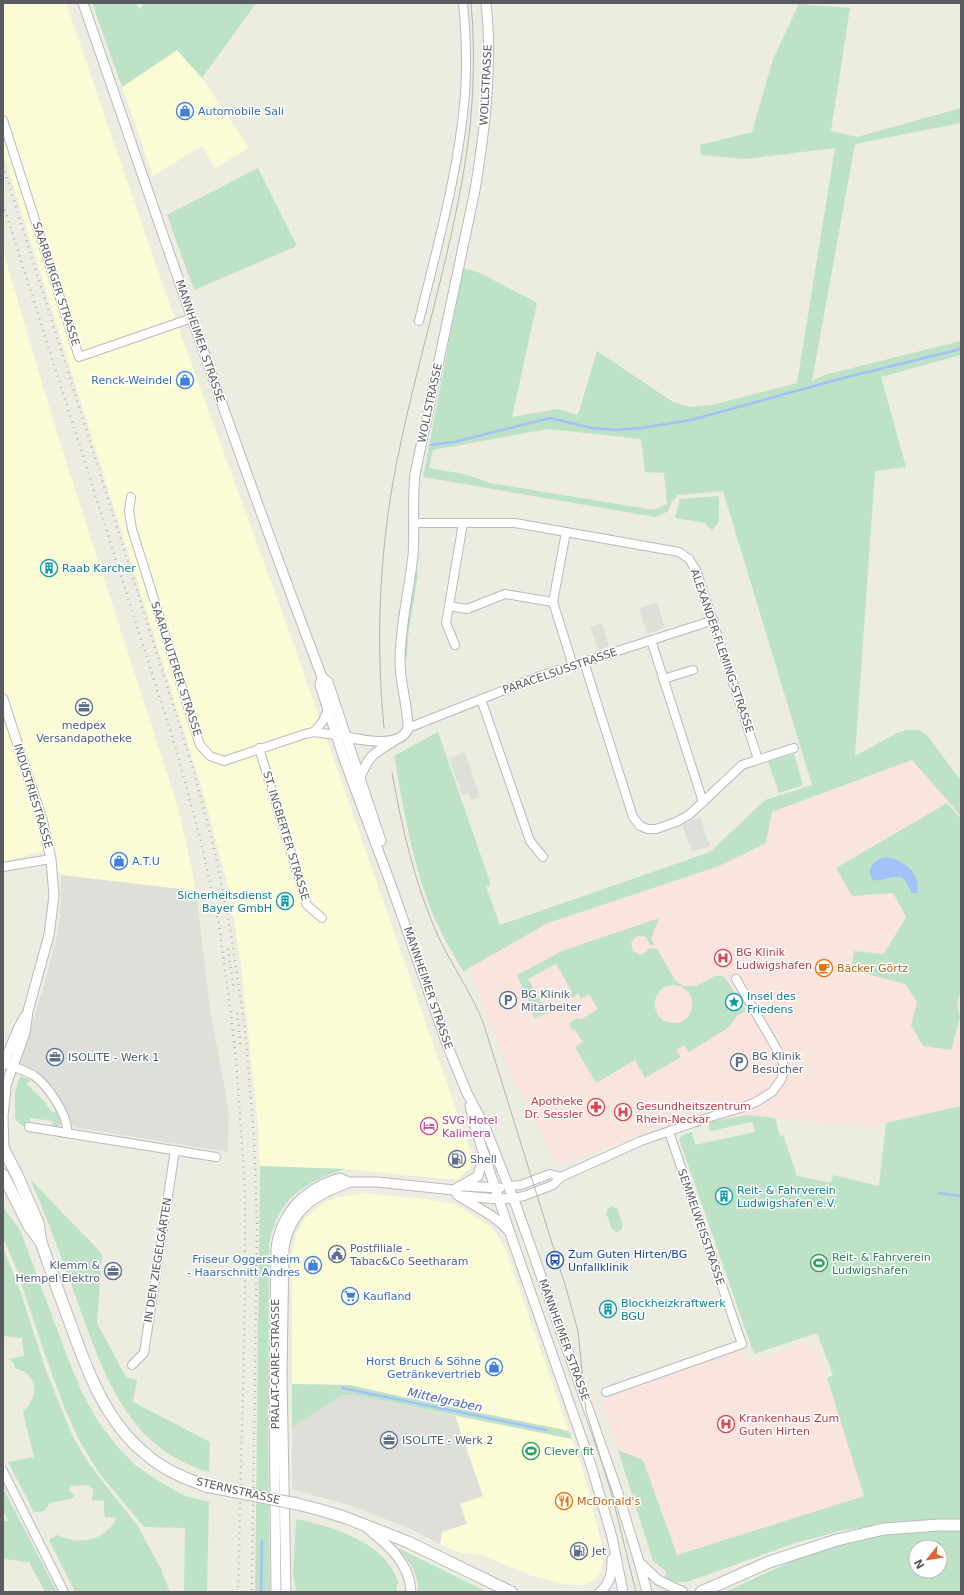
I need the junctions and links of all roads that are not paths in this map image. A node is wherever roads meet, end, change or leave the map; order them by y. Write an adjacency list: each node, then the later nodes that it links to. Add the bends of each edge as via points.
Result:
1 (83, 3): 5 (street, MANNHEIMER STRASSE)
2 (464, 3): 6 (street, via 465,87 457,157)
3 (486, 3): 8 (street, WOLLSTRASSE, via 487,91 482,143 475,190 415,474)
4 (3, 120): 5 (street, SAARBURGER STRASSE, via 79,357)
5 (192, 318): 19 (street, MANNHEIMER STRASSE)
6 (419, 321)
7 (131, 497): 28 (street, SAARLAUTERER STRASSE, via 129,511 132,529 200,745 210,756 224,761)
8 (414, 523): 9 (street, ALEXANDER-FLEMING-STRASSE); 25 (street, WOLLSTRASSE, via 413,556 400,661)
9 (463, 523): 10 (street, ALEXANDER-FLEMING-STRASSE, via 515,523); 12 (street)
10 (566, 532): 11 (street); 13 (street, ALEXANDER-FLEMING-STRASSE, via 679,552 689,559 696,570)
11 (553, 602): 12 (street, via 505,594 467,609); 17 (street)
12 (449, 606): 15 (street, via 446,623)
13 (714, 620): 14 (street, PARACELSUSSTRASSE); 30 (street, ALEXANDER-FLEMING-STRASSE)
14 (651, 640): 16 (street, PARACELSUSSTRASSE); 20 (street)
15 (455, 645)
16 (584, 662): 17 (street, PARACELSUSSTRASSE); 32 (street, via 633,817 640,826 656,829 676,822 689,815)
17 (573, 666): 22 (street, PARACELSUSSTRASSE)
18 (693, 670): 20 (street)
19 (322, 677): 23 (street, MANNHEIMER STRASSE, via 320,685); 27 (street, MANNHEIMER STRASSE, via 328,682)
20 (663, 679): 32 (street)
21 (3, 699): 34 (street, INDUSTRIESTRASSE, via 43,823)
22 (481, 699): 25 (street, PARACELSUSSTRASSE); 33 (street, via 530,841)
23 (328, 709): 24 (street); 26 (street, MANNHEIMER STRASSE)
24 (314, 732): 26 (street, SAARLAUTERER STRASSE); 28 (street, SAARLAUTERER STRASSE)
25 (406, 732): 27 (street, via 382,742); 31 (street, via 372,755)
26 (336, 735): 27 (street); 36 (street, MANNHEIMER STRASSE)
27 (346, 737): 31 (street, MANNHEIMER STRASSE)
28 (259, 748): 37 (street, ST. INGBERTER STRASSE, via 307,905)
29 (794, 748): 30 (street)
30 (758, 759): 32 (street, via 742,764)
31 (360, 777): 36 (street, MANNHEIMER STRASSE, via 388,862)
32 (703, 802)
33 (543, 857)
34 (51, 859): 35 (street); 39 (street, INDUSTRIESTRASSE, via 54,896 51,920)
35 (3, 867)
36 (390, 882): 44 (street, MANNHEIMER STRASSE, via 448,1047)
37 (322, 918)
38 (736, 980): 45 (street, via 782,1058 782,1078 772,1092 744,1107)
39 (28, 1012): 40 (street, INDUSTRIESTRASSE); 41 (street, INDUSTRIESTRASSE, via 26,1033)
40 (3, 1064): 41 (street)
41 (14, 1067): 42 (street, INDUSTRIESTRASSE); 46 (street, via 34,1076 44,1085 60,1109 68,1127)
42 (5, 1089): 47 (street, INDUSTRIESTRASSE)
43 (29, 1127): 46 (street)
44 (480, 1128): 49 (street, MANNHEIMER STRASSE); 53 (street, MANNHEIMER STRASSE)
45 (669, 1132): 52 (street, via 641,1141); 61 (street, SEMMELWEISSTRASSE, via 742,1344)
46 (67, 1133): 48 (street)
47 (3, 1148): 59 (main road, STERNSTRASSE, via 38,1223)
48 (175, 1150): 50 (street); 60 (street, IN DEN ZIEGELGÄRTEN, via 144,1353)
49 (484, 1153): 54 (street, MANNHEIMER STRASSE); 55 (street, via 478,1176)
50 (216, 1157)
51 (3, 1175): 59 (main road, STERNSTRASSE, via 29,1226)
52 (561, 1177): 53 (street, via 550,1174 520,1185); 56 (street, via 553,1186)
53 (509, 1186): 54 (street, PRÄLAT-CAIRE-STRASSE); 56 (street, MANNHEIMER STRASSE)
54 (496, 1188): 55 (street, PRÄLAT-CAIRE-STRASSE); 57 (street, MANNHEIMER STRASSE)
55 (458, 1191): 57 (street, PRÄLAT-CAIRE-STRASSE); 58 (street); 62 (street, PRÄLAT-CAIRE-STRASSE, via 377,1182 350,1182 340,1178 315,1188 300,1199 282,1224 276,1248)
56 (513, 1198): 57 (street, PRÄLAT-CAIRE-STRASSE); 67 (street, MANNHEIMER STRASSE, via 596,1428)
57 (499, 1199): 58 (street, MANNHEIMER STRASSE)
58 (510, 1233): 66 (street, MANNHEIMER STRASSE, via 591,1465)
59 (41, 1242): 64 (main road, STERNSTRASSE, bridge, via 81,1354 96,1388 111,1414 136,1446 162,1467 185,1479 206,1486 317,1509)
60 (132, 1365)
61 (606, 1392)
62 (279, 1451): 69 (street, PRÄLAT-CAIRE-STRASSE); 71 (street, PRÄLAT-CAIRE-STRASSE)
63 (3, 1471): 70 (street)
64 (362, 1525): 68 (street, via 393,1550 405,1568); 72 (main road, STERNSTRASSE, via 408,1542)
65 (961, 1525): 77 (main road, via 884,1529 837,1540 769,1562)
66 (612, 1537): 73 (street, via 611,1576); 74 (street, MANNHEIMER STRASSE)
67 (639, 1562): 75 (street, MANNHEIMER STRASSE); 76 (street, via 658,1580)
68 (410, 1586)
69 (287, 1590)
70 (64, 1592)
71 (276, 1592)
72 (511, 1592)
73 (600, 1592)
74 (623, 1592)
75 (647, 1592)
76 (683, 1592)
77 (700, 1592)

